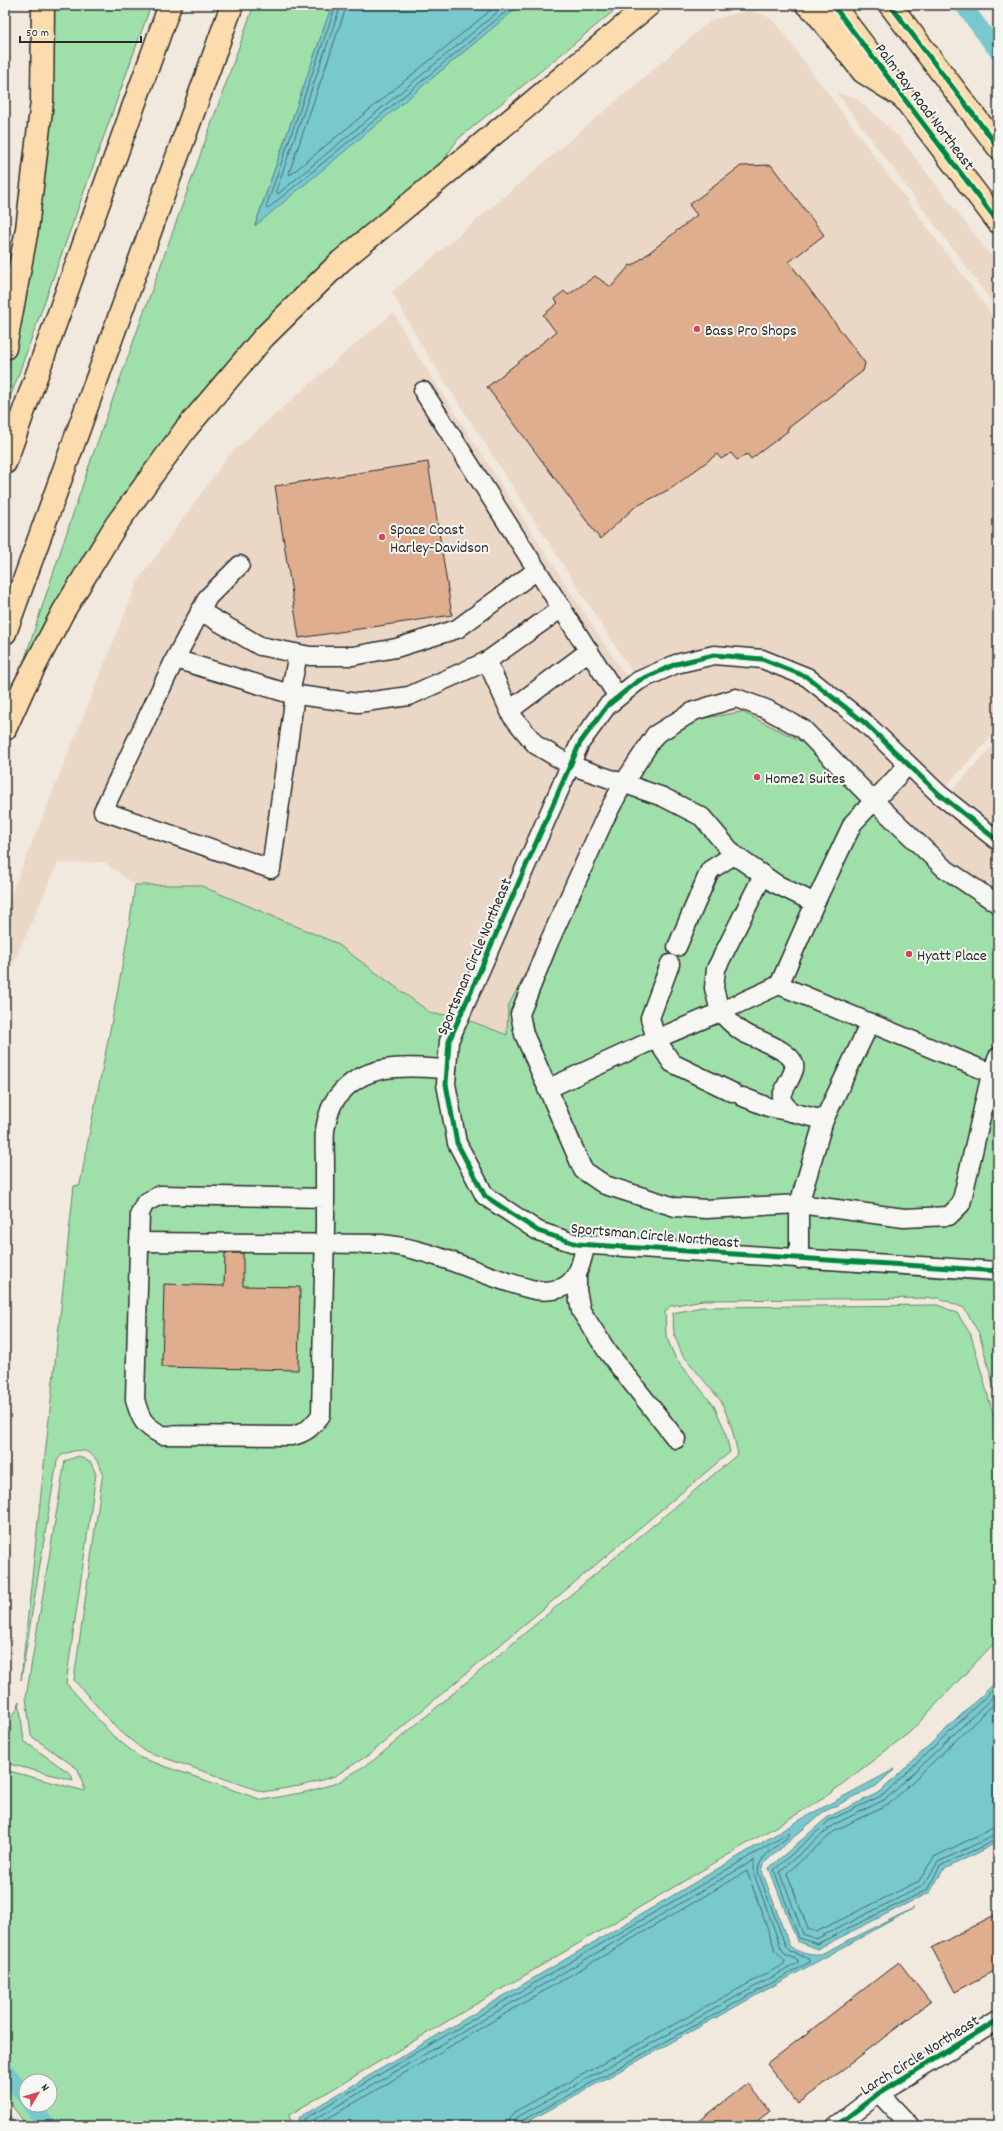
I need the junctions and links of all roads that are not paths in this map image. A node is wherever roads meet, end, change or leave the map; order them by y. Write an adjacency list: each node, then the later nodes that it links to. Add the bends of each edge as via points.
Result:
1 (43, 5): 11 (main road, via 42,101 27,229)
2 (170, 5): 13 (main road)
3 (232, 5): 18 (main road)
4 (649, 5): 26 (main road, via 341,261 264,337 185,430 116,525 63,612)
5 (807, 5): 8 (main road, via 814,10 863,72)
6 (833, 5): 8 (main road, Palm Bay Road Northeast)
7 (890, 5): 9 (main road, Palm Bay Road Northeast)
8 (904, 98): 10 (main road, Palm Bay Road Northeast)
9 (998, 147)
10 (998, 222)
11 (5, 348)
12 (423, 391): 15 (street)
13 (5, 463)
14 (240, 565): 17 (street, via 208,597)
15 (537, 570): 16 (street); 20 (street, via 457,629 396,648 353,656)
16 (562, 608): 19 (street); 22 (street)
17 (200, 611): 20 (street, via 260,646); 21 (street)
18 (5, 633)
19 (589, 651): 24 (street); 25 (street)
20 (298, 654): 23 (street)
21 (175, 659): 23 (street); 23 (street, via 103,811 271,869)
22 (488, 661): 23 (street, via 409,696 358,703); 25 (street)
23 (292, 694)
24 (618, 697): 27 (street, Sportsman Circle Northeast, via 607,706 580,743); 28 (street, Sportsman Circle Northeast, via 638,681 676,664 714,655 762,659 807,677 865,723)
25 (510, 710): 27 (street, via 536,745)
26 (5, 729)
27 (570, 765): 29 (street); 43 (street, Sportsman Circle Northeast, via 449,1041)
28 (908, 765): 30 (street); 31 (street, Sportsman Circle Northeast, via 939,794)
29 (623, 784): 30 (street, via 655,735 694,711 736,698 766,709 802,729); 32 (street, via 664,797 702,817); 45 (street, via 549,942 520,1014 524,1034)
30 (873, 800): 34 (street, via 853,823); 35 (street, via 944,868)
31 (998, 840)
32 (734, 854): 33 (street); 36 (street, via 710,870)
33 (763, 875): 34 (street); 39 (street, via 716,969 714,988)
34 (815, 903): 38 (street)
35 (998, 904)
36 (677, 947)
37 (670, 964): 41 (street, via 650,1018)
38 (779, 985): 39 (street); 40 (street)
39 (720, 1012): 41 (street); 46 (street, via 742,1032 784,1052 793,1061 794,1068 782,1091 781,1100)
40 (870, 1023): 44 (street); 47 (street)
41 (656, 1039): 45 (street); 46 (street, via 672,1062 737,1094 768,1107)
42 (998, 1057): 44 (street)
43 (447, 1068): 48 (street, via 376,1069 346,1087 329,1112 325,1131); 52 (street, Sportsman Circle Northeast, via 446,1084 457,1143 485,1196 538,1231 577,1244)
44 (994, 1075): 49 (street, via 961,1204 949,1216 904,1218)
45 (547, 1089): 49 (street, via 583,1170 605,1185 675,1207 706,1209)
46 (791, 1112): 47 (street)
47 (824, 1120): 49 (street)
48 (325, 1198): 50 (street, via 160,1195 145,1204 140,1213); 51 (street)
49 (799, 1204): 53 (street)
50 (140, 1242): 51 (street); 51 (street, via 135,1400 139,1415 148,1428 162,1435 292,1436 304,1434 321,1415)
51 (324, 1244): 55 (street, via 405,1246 532,1289 550,1290 566,1286)
52 (586, 1244): 53 (street, Sportsman Circle Northeast); 55 (street)
53 (799, 1259): 54 (street, Sportsman Circle Northeast)
54 (998, 1272)
55 (577, 1275): 56 (street, via 581,1311 607,1351)
56 (676, 1439)
57 (998, 2020): 58 (street, Larch Circle Northeast)
58 (879, 2092): 59 (street, Larch Circle Northeast); 60 (street)
59 (836, 2126)
60 (910, 2126)

